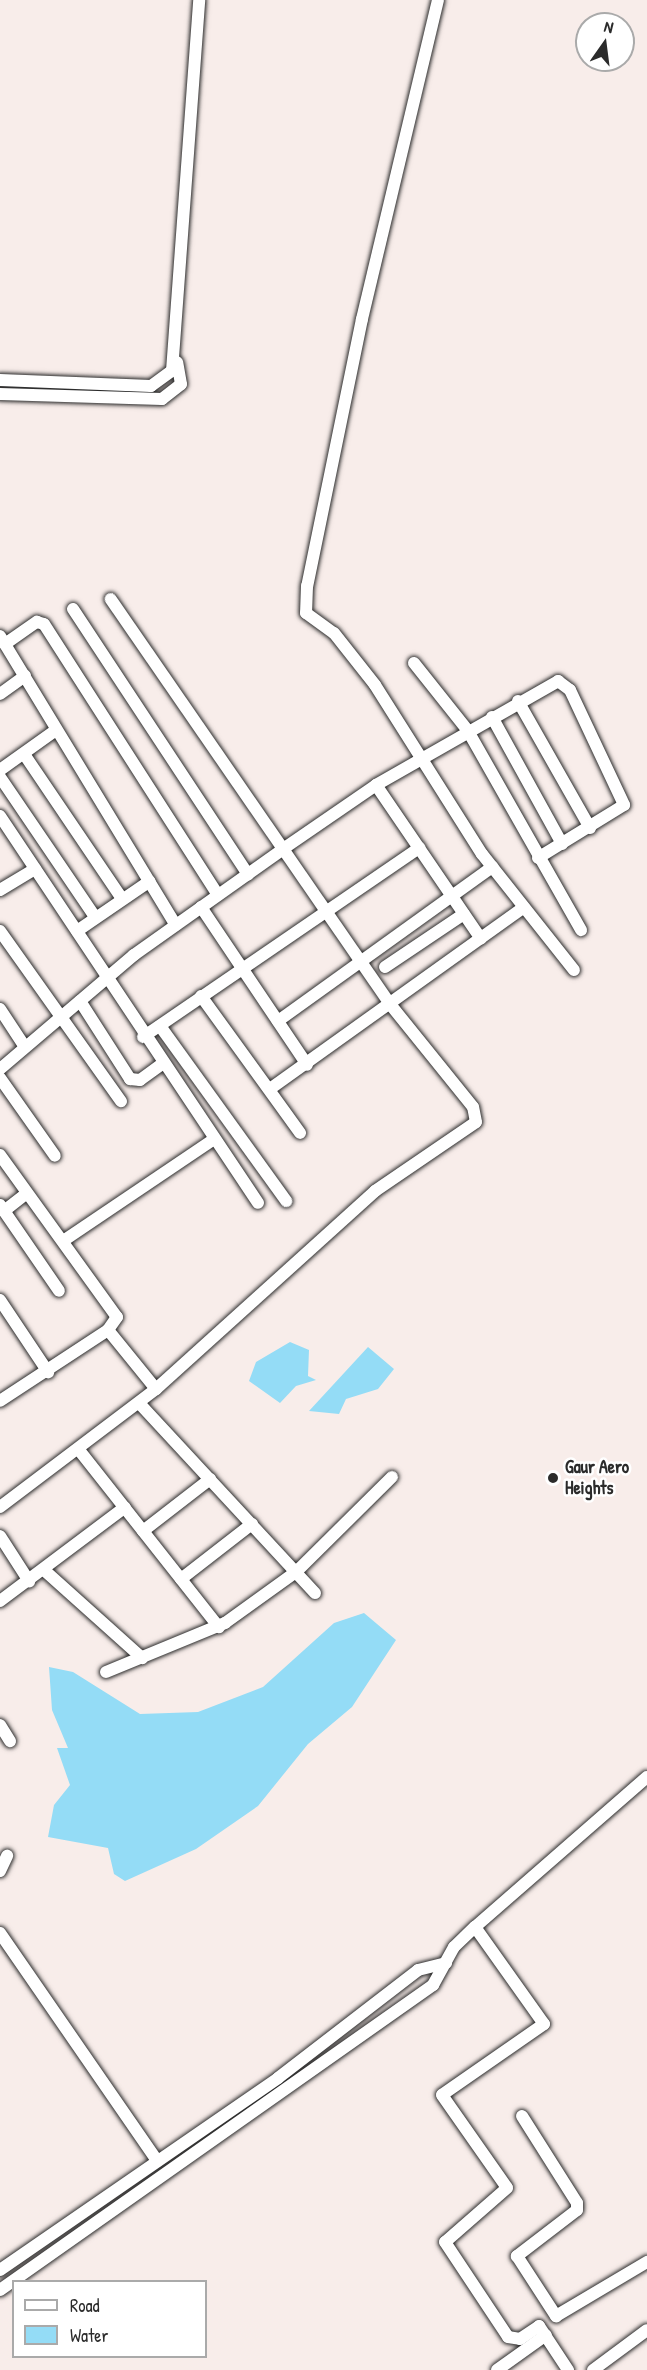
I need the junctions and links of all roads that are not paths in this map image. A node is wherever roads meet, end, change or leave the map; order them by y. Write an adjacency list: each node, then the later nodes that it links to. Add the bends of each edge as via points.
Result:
1 (199, 0): 3 (street)
2 (438, 0): 20 (street, via 362,319 307,586 306,613 334,633)
3 (177, 362): 5 (street); 7 (street, via 180,384)
4 (0, 380): 5 (street)
5 (159, 384): 7 (street)
6 (0, 394): 7 (street, via 152,400)
7 (172, 395)
8 (111, 599): 28 (street)
9 (73, 609): 32 (street)
10 (2, 640): 12 (street); 36 (street, via 37,622 44,624)
11 (414, 663): 17 (street)
12 (26, 676): 13 (street); 16 (street)
13 (0, 694)
14 (518, 701): 15 (street); 25 (street); 25 (street, via 552,682 570,690 624,799 621,810)
15 (492, 717): 17 (street); 26 (street)
16 (56, 730): 19 (street); 33 (street)
17 (468, 731): 20 (street); 29 (street)
18 (0, 753): 21 (street)
19 (24, 754): 21 (street); 37 (street)
20 (423, 758): 23 (street); 30 (street)
21 (4, 767)
22 (0, 777): 42 (street)
23 (376, 785): 27 (street); 28 (street)
24 (0, 816): 31 (street)
25 (590, 828): 26 (street)
26 (562, 844): 29 (street)
27 (419, 848): 35 (street); 40 (street)
28 (283, 849): 32 (street); 40 (street)
29 (538, 858): 44 (street)
30 (492, 867): 35 (street); 39 (street)
31 (35, 869): 34 (street); 46 (street)
32 (248, 874): 36 (street)
33 (150, 880): 37 (street); 43 (street)
34 (0, 890)
35 (451, 894): 41 (street); 48 (street)
36 (218, 895): 38 (street)
37 (122, 899): 42 (street)
38 (201, 907): 43 (street); 49 (street)
39 (524, 907): 47 (street); 51 (street)
40 (323, 909): 48 (street); 49 (street)
41 (464, 914): 47 (street); 50 (street)
42 (95, 918): 46 (street)
43 (176, 925): 52 (street)
44 (580, 930)
45 (0, 931): 57 (street)
46 (77, 931): 52 (street)
47 (481, 939): 55 (street)
48 (358, 959): 55 (street); 58 (street)
49 (242, 967): 53 (street); 58 (street)
50 (385, 967)
51 (574, 970)
52 (106, 979): 54 (street); 60 (street)
53 (201, 996): 59 (street); 66 (street)
54 (80, 1001): 57 (street); 62 (street, via 130,1079 140,1080)
55 (390, 1004): 63 (street); 81 (street, via 473,1107 476,1122 375,1191)
56 (0, 1009): 61 (street)
57 (59, 1019): 61 (street); 67 (street)
58 (278, 1021): 63 (street)
59 (160, 1026): 60 (street); 73 (street)
60 (143, 1037): 62 (street)
61 (26, 1047): 64 (street)
62 (162, 1064): 69 (street)
63 (307, 1065): 66 (street)
64 (0, 1069)
65 (0, 1078): 71 (street)
66 (270, 1089): 68 (street)
67 (121, 1101)
68 (300, 1133)
69 (214, 1139): 74 (street); 76 (street)
70 (0, 1155): 72 (street)
71 (55, 1155)
72 (27, 1192): 75 (street); 76 (street)
73 (286, 1201)
74 (258, 1203)
75 (2, 1208): 77 (street)
76 (63, 1241): 79 (street, via 115,1311)
77 (60, 1291)
78 (0, 1300): 80 (street)
79 (108, 1330): 80 (street); 81 (street)
80 (48, 1372): 82 (street)
81 (156, 1389): 83 (street)
82 (0, 1401)
83 (139, 1403): 84 (street); 86 (street)
84 (79, 1450): 87 (street); 88 (street)
85 (392, 1477): 93 (street)
86 (210, 1479): 89 (street); 90 (street)
87 (124, 1507): 90 (street); 92 (street)
88 (0, 1508)
89 (252, 1524): 93 (street); 94 (street)
90 (143, 1531): 94 (street)
91 (0, 1536): 95 (street)
92 (44, 1570): 95 (street); 99 (street)
93 (296, 1572): 96 (street); 98 (street)
94 (181, 1579): 98 (street)
95 (29, 1581): 97 (street)
96 (315, 1593)
97 (0, 1600)
98 (219, 1627): 99 (street)
99 (142, 1658): 100 (street)
100 (106, 1672)
101 (0, 1725): 102 (street)
102 (10, 1741)
103 (647, 1777): 106 (street)
104 (7, 1856): 105 (street)
105 (0, 1871)
106 (475, 1927): 108 (street); 118 (street, via 544,2024 442,2095 507,2188 445,2242 508,2337 520,2339)
107 (0, 1933): 110 (street)
108 (446, 1963): 110 (street, via 418,1970 278,2078); 112 (street, via 433,1985)
109 (522, 2116): 116 (street, via 577,2203 577,2210 517,2256)
110 (157, 2160): 111 (street)
111 (108, 2194): 112 (street); 114 (street)
112 (117, 2208): 115 (street)
113 (647, 2262): 116 (street)
114 (0, 2270)
115 (14, 2280)
116 (556, 2316): 118 (street)
117 (647, 2330): 121 (street)
118 (543, 2331): 119 (street); 120 (street)
119 (497, 2370)
120 (568, 2370)
121 (594, 2370)

